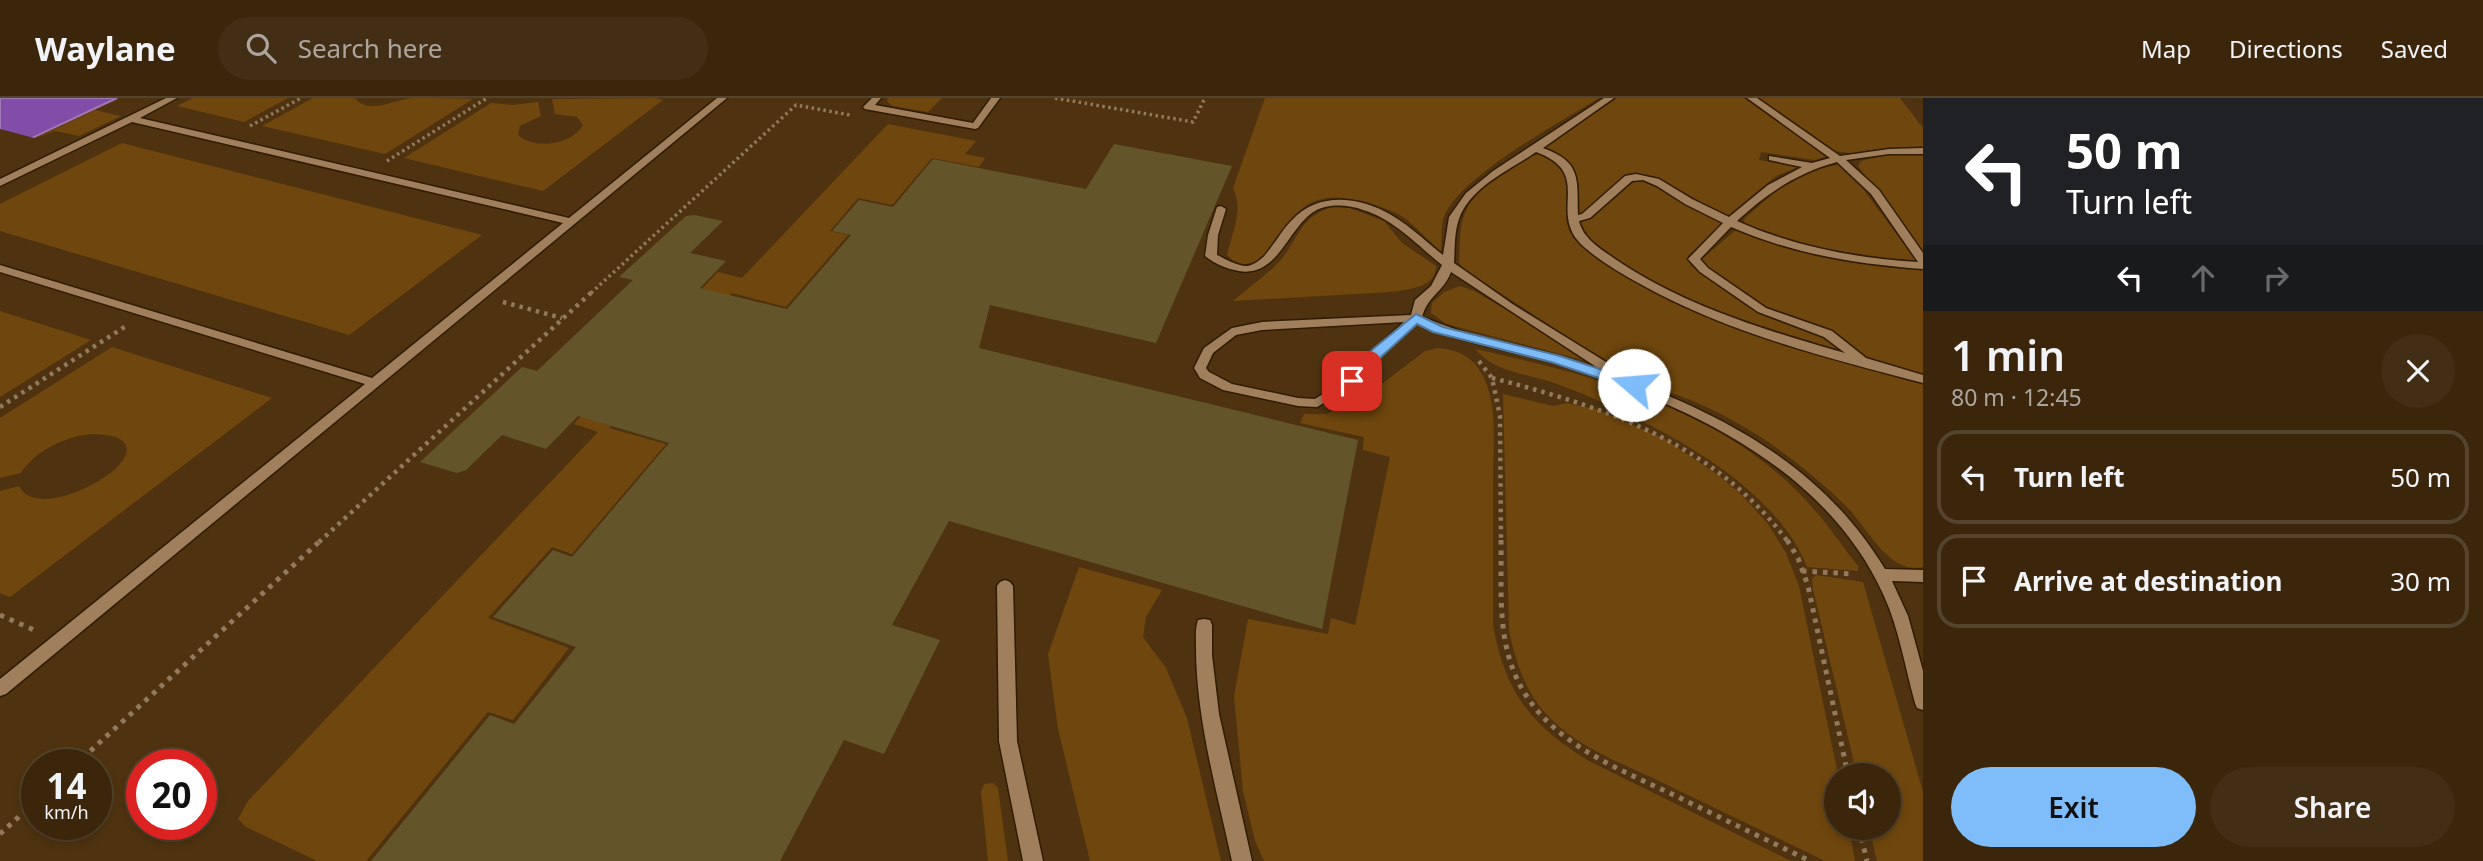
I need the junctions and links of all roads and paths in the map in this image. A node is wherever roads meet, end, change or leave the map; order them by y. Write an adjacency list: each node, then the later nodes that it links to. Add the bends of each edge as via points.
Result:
1 (173, 98): 12 (street)
2 (301, 98): 13 (path)
3 (487, 98): 21 (path)
4 (723, 98): 25 (street)
5 (877, 98): 11 (street)
6 (996, 98): 11 (street, via 975,126)
7 (1055, 98): 8 (path, via 1193,122)
8 (1205, 98)
9 (1610, 98): 14 (street)
10 (1751, 98): 17 (street)
11 (868, 107): 34 (path, via 859,116 796,104)
12 (132, 118): 13 (street); 20 (street)
13 (224, 141): 21 (street)
14 (1536, 149): 24 (street, via 1556,157 1569,169); 28 (street, via 1477,186 1458,208)
15 (1923, 151): 17 (street)
16 (1772, 158): 18 (street)
17 (1840, 159): 18 (street); 27 (street, via 1875,192)
18 (1812, 166): 26 (street, via 1782,180)
19 (0, 167): 20 (street)
20 (20, 173): 22 (street)
21 (365, 174): 25 (street)
22 (0, 183)
23 (1221, 209): 28 (street, via 1211,256 1244,270 1259,268 1310,209 1327,203 1351,204 1390,216)
24 (1572, 220): 26 (street, via 1587,216 1629,178 1637,177 1660,181); 36 (street, via 1575,233 1610,261 1693,306 1773,337)
25 (571, 222): 31 (street)
26 (1731, 222): 29 (street, via 1793,248 1861,261); 36 (street, via 1694,259 1697,264 1762,310 1828,334)
27 (1923, 261)
28 (1449, 265): 33 (street, via 1434,292 1421,300); 40 (street)
29 (1923, 266)
30 (0, 268): 32 (street)
31 (481, 296): 34 (path); 39 (street)
32 (147, 313): 39 (street); 41 (path)
33 (1416, 318): 33 (street, via 1262,326 1233,332 1208,351 1200,368 1204,376 1228,387 1317,403 1352,381); 35 (street)
34 (563, 319): 51 (path)
35 (1457, 335): 37 (path); 40 (street, via 1555,359)
36 (1865, 362): 38 (street)
37 (1492, 378): 42 (path, via 1598,406 1665,435 1748,496 1783,536); 58 (path, via 1500,415 1502,629 1507,659 1531,706 1560,734 1594,756)
38 (1923, 379)
39 (376, 383): 48 (street)
40 (1634, 385): 43 (street, via 1767,450 1819,493 1864,545)
41 (0, 407)
42 (1802, 571): 43 (path); 52 (path)
43 (1881, 575): 44 (street); 50 (street, via 1891,594)
44 (1923, 576)
45 (1005, 586): 56 (street, via 1008,741)
46 (0, 615): 48 (path)
47 (1204, 625): 57 (street, via 1209,716)
48 (59, 641): 49 (street)
49 (0, 689)
50 (1923, 703)
51 (93, 749)
52 (1845, 763)
53 (21, 815): 54 (path)
54 (0, 834)
55 (1862, 840): 59 (path)
56 (1033, 861)
57 (1242, 861)
58 (1810, 861)
59 (1867, 861)

